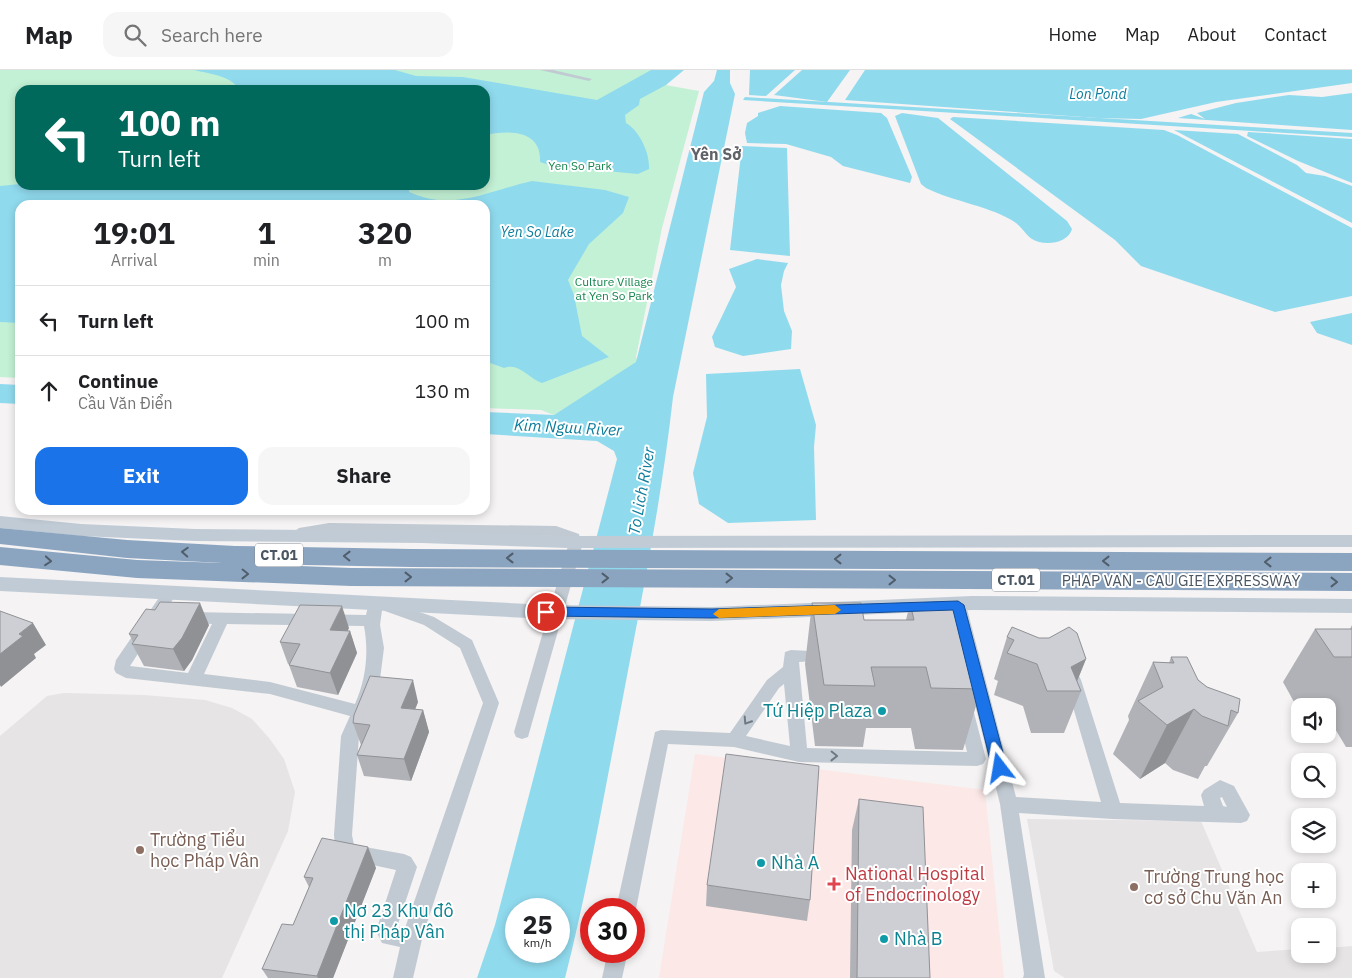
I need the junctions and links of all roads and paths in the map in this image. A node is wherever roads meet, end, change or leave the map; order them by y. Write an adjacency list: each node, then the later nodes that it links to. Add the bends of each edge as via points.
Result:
1 (543, 70): 2 (street)
2 (589, 79)
3 (0, 522): 4 (street, via 81,530)
4 (289, 535): 8 (street); 26 (street, via 329,528 357,528 556,530 574,537 575,546)
5 (0, 536): 8 (highway, CT.01, one-way to 5, via 235,554 127,549)
6 (1352, 541): 9 (street)
7 (0, 556): 8 (highway, CT.01, one-way to 8, via 229,574)
8 (561, 560): 9 (highway, CT.01); 9 (street)
9 (682, 560): 10 (highway, PHAP VAN - CAU GIE EXPRESSWAY / CT.01, one-way to 9); 11 (highway, PHAP VAN - CAU GIE EXPRESSWAY / CT.01, one-way to 11)
10 (1352, 562)
11 (1352, 582)
12 (0, 584): 13 (street)
13 (170, 592): 16 (street); 18 (street)
14 (958, 605): 15 (street); 17 (street, via 712,614); 29 (street)
15 (1352, 606)
16 (374, 611): 17 (street); 19 (street, via 324,622); 25 (street, via 376,648 371,687); 33 (street, via 429,621 466,644 491,703)
17 (546, 612)
18 (153, 616): 19 (street); 23 (street, via 122,664 122,669 130,674)
19 (222, 619): 23 (street)
20 (841, 657): 21 (street, via 791,656)
21 (791, 669): 27 (street, one-way to 27, via 773,684); 28 (street)
22 (1070, 669): 30 (street)
23 (192, 680): 25 (street, via 270,688)
24 (960, 690): 28 (street, one-way to 24, via 977,759)
25 (359, 712): 33 (street, via 350,736 343,835 345,848 358,854 404,863 407,867 386,931 389,936)
26 (522, 732)
27 (734, 740): 28 (street); 32 (street, via 660,737)
28 (798, 755)
29 (1009, 804): 30 (street); 35 (street)
30 (1113, 811): 31 (street)
31 (1216, 814)
32 (628, 898)
33 (412, 938): 36 (street)
34 (615, 963): 37 (street)
35 (1037, 977)
36 (402, 978)
37 (612, 978)

